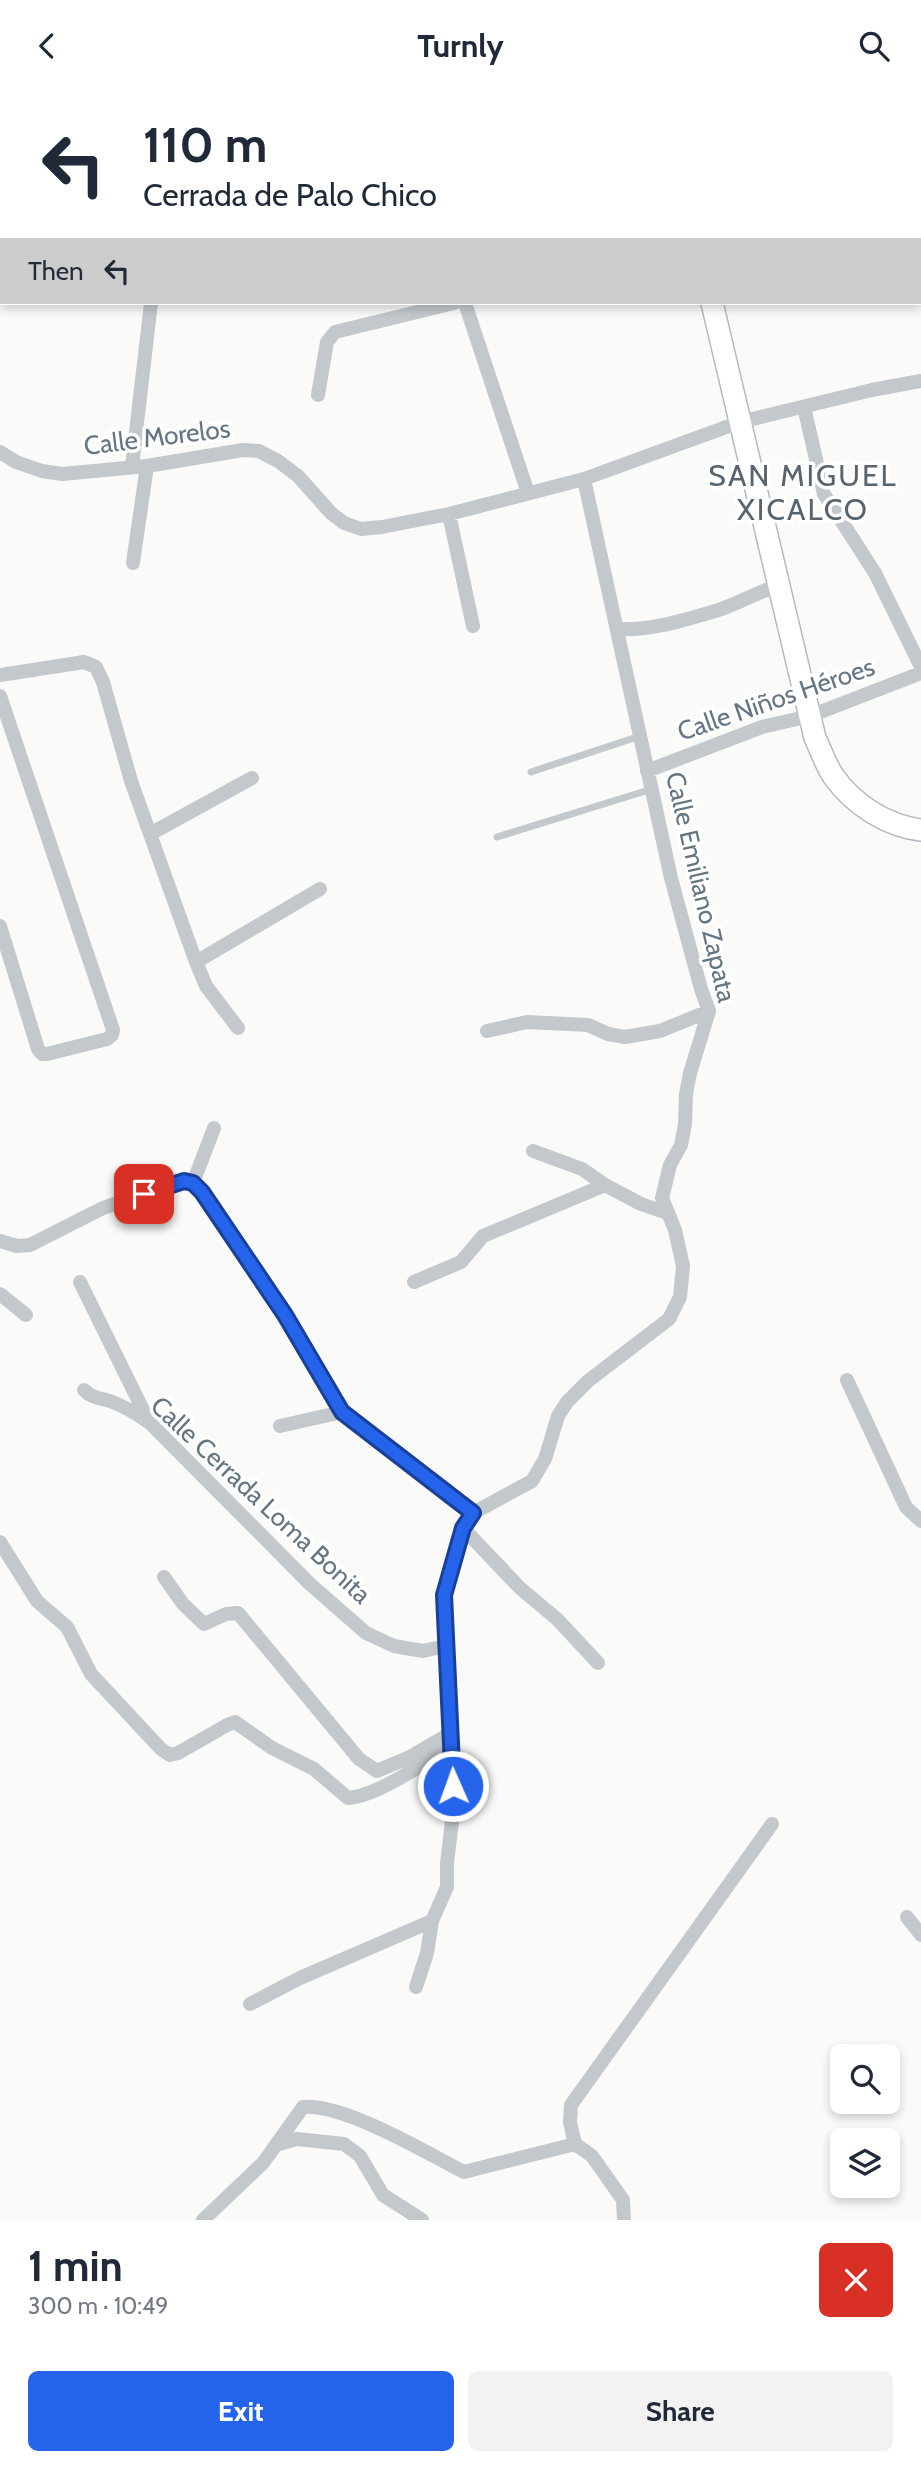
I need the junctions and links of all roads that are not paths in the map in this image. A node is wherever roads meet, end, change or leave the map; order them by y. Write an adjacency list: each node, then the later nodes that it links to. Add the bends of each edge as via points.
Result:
1 (151, 305): 10 (street)
2 (446, 305): 6 (street, via 335,332 327,342)
3 (466, 305): 12 (street)
4 (712, 305): 8 (main road)
5 (921, 381): 7 (street, Calle Morelos)
6 (318, 395)
7 (804, 407): 8 (street, Calle Morelos); 18 (street, via 824,494 875,573)
8 (740, 422): 11 (street, Calle Morelos); 15 (main road)
9 (0, 452): 10 (street, Calle Morelos, via 16,462 62,474)
10 (139, 466): 13 (street, Calle Morelos, via 259,451 298,476 344,523 361,529); 14 (street)
11 (584, 479): 12 (street, Calle Morelos); 17 (street, Calle Emiliano Zapata)
12 (528, 493): 13 (street, Calle Morelos)
13 (449, 514): 16 (street)
14 (132, 563)
15 (778, 586): 17 (street, via 712,612 640,630); 22 (main road)
16 (473, 626)
17 (617, 629): 23 (street, Calle Emiliano Zapata)
18 (921, 667)
19 (921, 673): 22 (street, Calle Niños Héroes)
20 (0, 675): 29 (street, via 84,662 96,667)
21 (0, 695): 32 (street, via 112,1035 42,1054)
22 (810, 716): 24 (street, Calle Niños Héroes, via 762,727); 28 (main road, via 834,777 867,811)
23 (640, 736): 24 (street, Calle Emiliano Zapata); 25 (lane)
24 (647, 771): 27 (street, Calle Emiliano Zapata)
25 (531, 772)
26 (252, 778): 29 (street)
27 (652, 789): 30 (lane); 34 (street, Calle Emiliano Zapata, via 671,878)
28 (921, 830)
29 (150, 834): 33 (street)
30 (497, 838)
31 (320, 888): 33 (street)
32 (0, 926)
33 (196, 962): 35 (street, via 206,986)
34 (709, 1011): 36 (street, via 660,1031 625,1037 589,1025 527,1023); 41 (street, Calle Emiliano Zapata, via 690,1073 681,1145 670,1165 662,1198)
35 (239, 1028)
36 (487, 1031)
37 (214, 1128): 39 (street)
38 (533, 1151): 40 (street, via 582,1169)
39 (193, 1183): 42 (street, via 184,1181 103,1207 30,1245); 49 (street, via 285,1315)
40 (605, 1185): 41 (street); 44 (street, via 483,1236 461,1262)
41 (667, 1213): 52 (street, Calle Emiliano Zapata, via 683,1266 680,1297 669,1319 566,1402 532,1481)
42 (0, 1241)
43 (80, 1282): 50 (street)
44 (414, 1282)
45 (0, 1294): 46 (street)
46 (26, 1315)
47 (846, 1380): 53 (street, via 906,1507)
48 (84, 1390): 50 (street, Calle Cerrada Loma Bonita)
49 (342, 1412): 51 (street); 52 (street)
50 (150, 1423): 57 (street, Calle Cerrada Loma Bonita, via 310,1584 366,1633 394,1646 423,1651)
51 (280, 1426)
52 (473, 1513): 54 (street, Calle Emiliano Zapata)
53 (921, 1521)
54 (463, 1528): 57 (street, Calle Emiliano Zapata, via 444,1595); 58 (street)
55 (0, 1542): 59 (street, via 37,1601 67,1627 91,1674 170,1755 235,1722 314,1769 348,1798 406,1775)
56 (164, 1577): 59 (street, via 204,1624 238,1613 359,1759 377,1771)
57 (445, 1646): 59 (street, Calle Emiliano Zapata)
58 (598, 1663)
59 (451, 1740): 62 (street, Calle Emiliano Zapata, via 454,1805 447,1887)
60 (772, 1823): 67 (street, via 571,2105)
61 (907, 1917): 63 (street)
62 (432, 1921): 64 (street, Calle Emiliano Zapata); 65 (street, via 300,1977)
63 (921, 1935)
64 (416, 1987)
65 (250, 2004)
66 (279, 2144): 67 (street, via 303,2107 322,2107 375,2127 464,2172); 68 (street); 69 (street, via 297,2139 344,2144 360,2156 383,2195)
67 (575, 2144): 70 (street, via 592,2155 623,2200)
68 (203, 2220)
69 (422, 2220)
70 (624, 2220)

